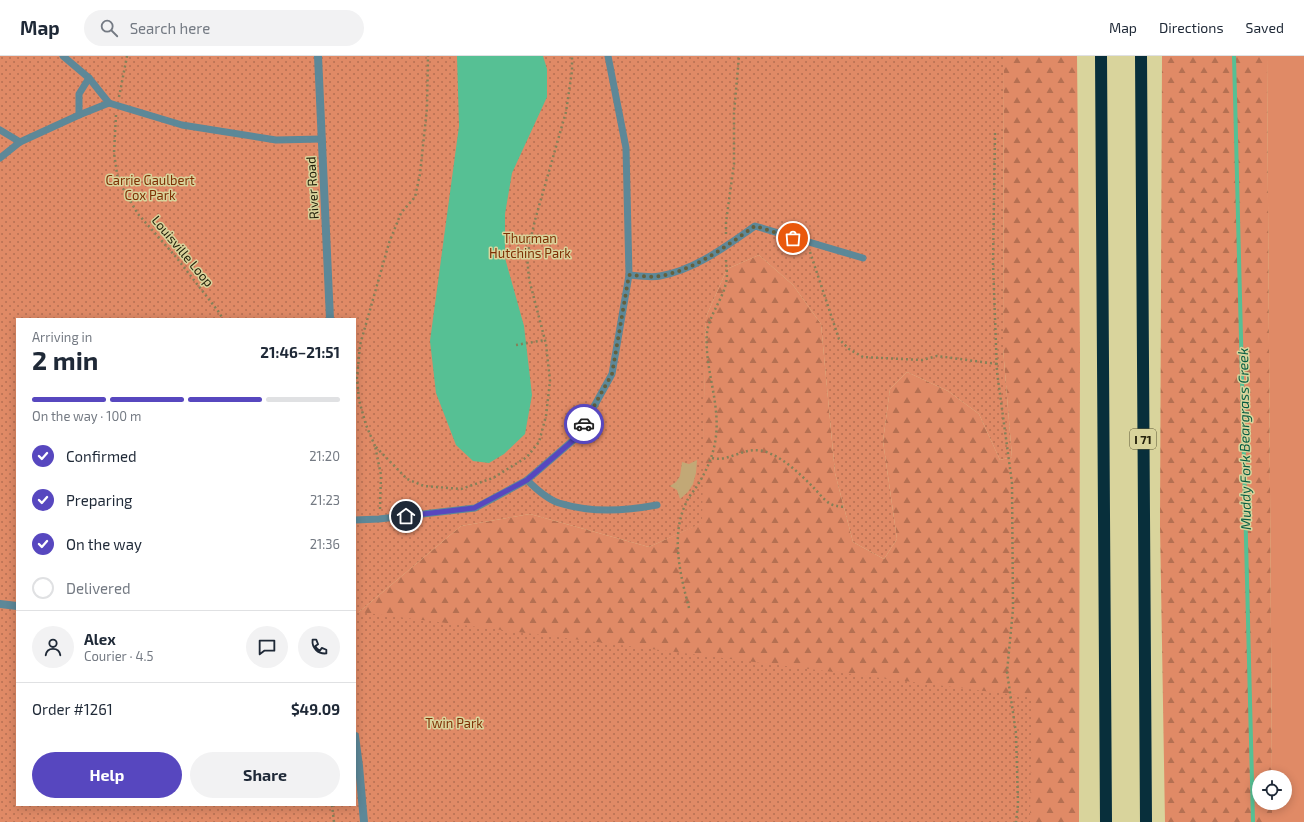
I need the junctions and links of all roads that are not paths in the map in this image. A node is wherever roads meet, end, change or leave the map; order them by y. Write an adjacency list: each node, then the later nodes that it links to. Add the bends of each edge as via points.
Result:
1 (63, 56): 6 (lane)
2 (318, 56): 10 (street, River Road)
3 (608, 56): 14 (lane, via 626,148)
4 (1101, 56): 23 (highway)
5 (1141, 56): 24 (highway, I 71)
6 (89, 78): 7 (lane); 8 (lane, via 79,94)
7 (109, 103): 8 (lane); 10 (lane, via 182,125 276,140)
8 (79, 115): 11 (lane)
9 (0, 130): 11 (lane)
10 (322, 139): 15 (street, River Road)
11 (20, 142): 12 (lane)
12 (0, 158)
13 (863, 258): 14 (lane, via 755,226 726,246 686,268 659,276)
14 (629, 275): 16 (lane, via 612,374 577,437)
15 (330, 318)
16 (527, 480): 17 (lane, via 558,503 598,511); 18 (lane, via 474,508)
17 (657, 506)
18 (356, 520)
19 (0, 604): 20 (street)
20 (16, 606)
21 (356, 744): 22 (street)
22 (364, 822)
23 (1106, 822)
24 (1146, 822)

